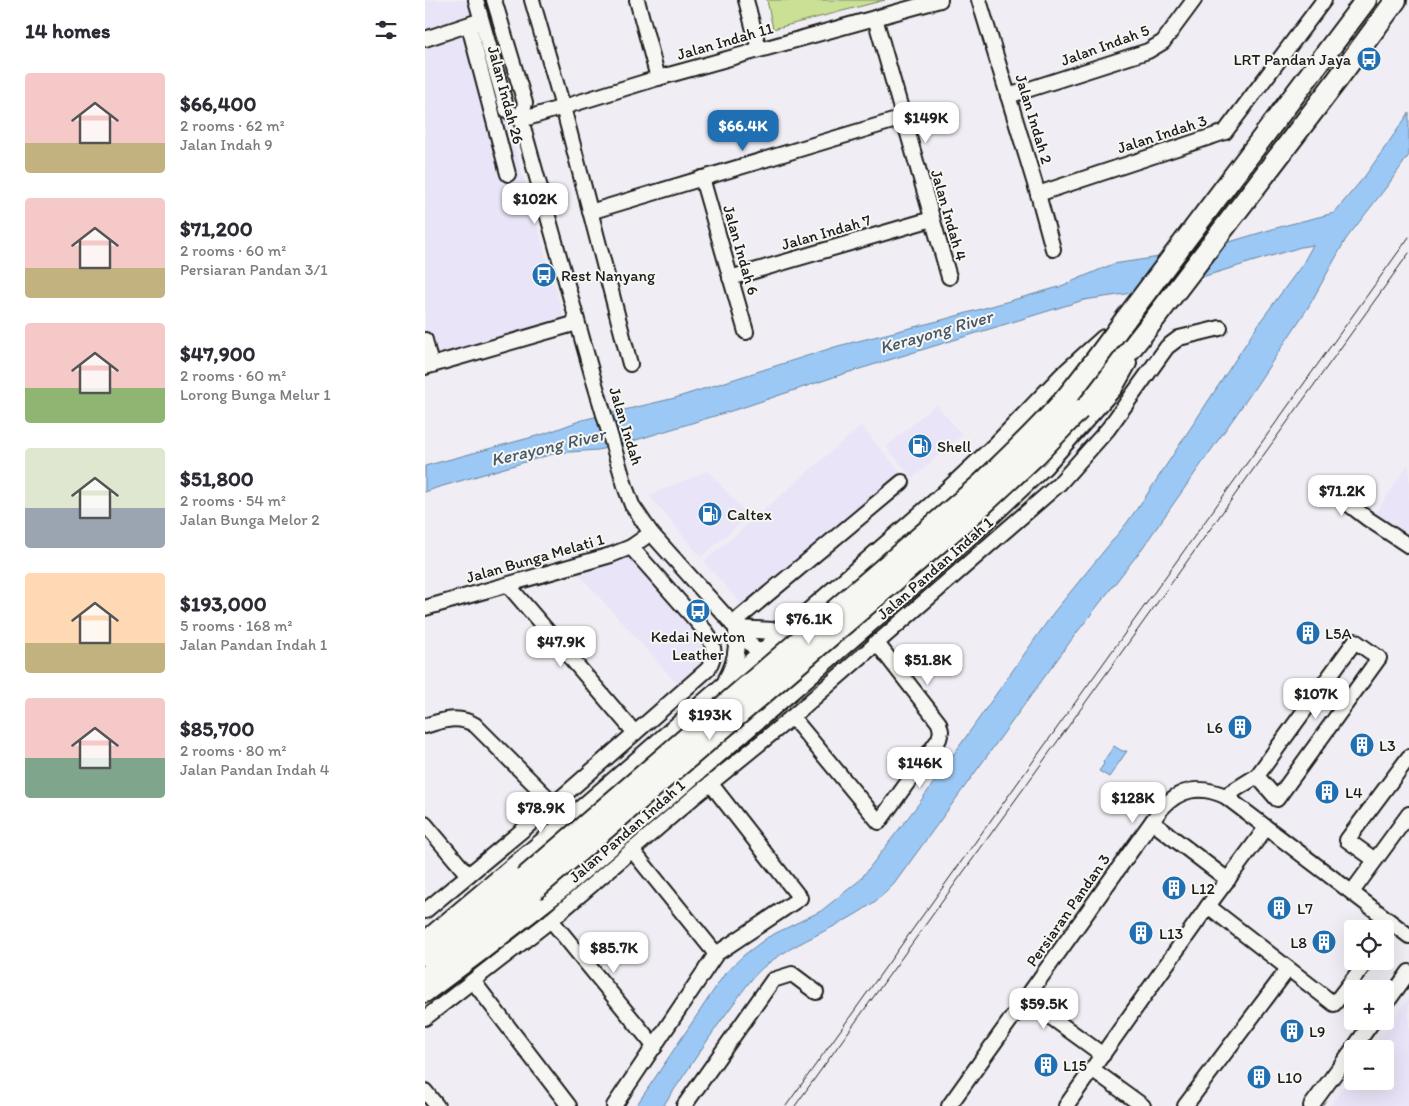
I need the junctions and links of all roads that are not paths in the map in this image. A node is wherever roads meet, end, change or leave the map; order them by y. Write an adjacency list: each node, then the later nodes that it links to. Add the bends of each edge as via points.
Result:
1 (476, 0): 13 (street, Jalan Indah)
2 (494, 0): 20 (street, Jalan Indah, via 525,103)
3 (532, 0): 18 (street, Jalan Indah)
4 (637, 0): 16 (street)
5 (746, 0): 15 (street)
6 (940, 0): 12 (street, Jalan Indah 11)
7 (979, 0): 17 (street, Jalan Indah 2)
8 (1194, 0): 17 (street, Jalan Indah 5, via 1163,42 1148,51)
9 (1324, 0): 23 (street, Jalan Indah 3, via 1225,132)
10 (1366, 0): 30 (highway)
11 (1396, 0): 29 (highway)
12 (875, 18): 15 (street, Jalan Indah 11); 19 (street, Jalan Indah 4)
13 (476, 23): 14 (street); 20 (street, Jalan Indah, via 507,110); 21 (street, Jalan Indah 26)
14 (425, 39)
15 (759, 50): 16 (street, Jalan Indah 11)
16 (657, 78): 18 (street, Jalan Indah 11)
17 (1008, 96): 23 (street, Jalan Indah 2)
18 (563, 107): 20 (street, Jalan Indah 11); 24 (street, Jalan Indah)
19 (903, 118): 22 (street); 25 (street, Jalan Indah 4)
20 (521, 120): 31 (street, Jalan Indah)
21 (508, 174)
22 (702, 178): 24 (street); 28 (street, Jalan Indah 6)
23 (1038, 194): 26 (street, Jalan Indah 2)
24 (591, 212): 35 (street, Jalan Indah)
25 (932, 219): 27 (street, Jalan Indah 4); 28 (street, Jalan Indah 7)
26 (1053, 249)
27 (949, 277)
28 (730, 278): 33 (street, Jalan Indah 6)
29 (1154, 318): 39 (main road, via 1114,388 1043,468); 71 (highway, bridge, via 1079,410 976,511)
30 (1125, 320): 46 (main road, bridge, via 1062,376 948,490); 71 (highway, bridge, via 1064,399 981,484)
31 (577, 323): 36 (street); 40 (street, Jalan Indah, via 633,505)
32 (1220, 328): 41 (street, Jalan Pandan Indah 1, via 1179,338 1167,347 1108,430 1059,484)
33 (745, 332)
34 (425, 340): 36 (street)
35 (631, 364)
36 (428, 366)
37 (902, 482): 47 (street)
38 (1334, 493): 42 (street)
39 (977, 530): 41 (street); 50 (main road)
40 (651, 533): 43 (street, Jalan Bunga Melati 1); 47 (street, Jalan Indah)
41 (990, 543): 48 (street, Jalan Pandan Indah 1)
42 (1409, 546)
43 (631, 547): 44 (street, Jalan Bunga Melati 1); 56 (street, via 707,633 714,651 708,670)
44 (508, 584): 45 (street, Jalan Bunga Melati 1); 56 (street)
45 (425, 608)
46 (792, 625): 47 (main road, via 774,631); 49 (main road); 50 (main road, via 789,634 794,650 806,662)
47 (735, 627): 49 (street, Jalan Indah); 51 (main road, via 736,656)
48 (876, 642): 53 (street, Jalan Pandan Indah 1); 53 (street, via 939,723 941,731 939,739 879,822)
49 (759, 654): 51 (main road); 52 (street, Jalan Indah)
50 (824, 664): 52 (main road)
51 (723, 686): 54 (main road, via 745,693 755,707); 77 (main road)
52 (793, 691): 54 (main road)
53 (793, 717): 59 (street, Jalan Pandan Indah 1)
54 (756, 722): 60 (main road)
55 (425, 726): 62 (street, via 459,719 475,725)
56 (635, 733): 62 (street)
57 (1409, 757): 68 (street, via 1347,840)
58 (1257, 776): 58 (street, via 1355,641 1379,658 1277,799); 61 (street)
59 (711, 784): 60 (street, Jalan Pandan Indah 1); 78 (street, via 800,898)
60 (690, 790): 67 (street, Jalan Pandan Indah 1); 87 (main road)
61 (1225, 796): 64 (street, Persiaran Pandan 3, via 1205,790 1186,792 1168,802); 66 (street, Persiaran Pandan 3)
62 (554, 804): 69 (street)
63 (1409, 814): 68 (street)
64 (1152, 822): 70 (street); 88 (street, Persiaran Pandan 3)
65 (425, 824): 69 (street)
66 (1266, 828): 70 (street); 72 (street, Persiaran Pandan 3)
67 (632, 850): 75 (street, Jalan Pandan Indah 1); 78 (street)
68 (1375, 860): 72 (street)
69 (468, 875): 74 (street)
70 (1228, 880): 73 (street)
71 (529, 884): 79 (highway); 83 (highway)
72 (1351, 892): 76 (street, Persiaran Pandan 3)
73 (1208, 906): 80 (street); 91 (street)
74 (425, 910)
75 (551, 920): 84 (street, Jalan Pandan Indah 1); 90 (street)
76 (1409, 936)
77 (425, 940)
78 (716, 954): 90 (street)
79 (425, 955)
80 (1288, 969): 81 (street, via 1334,1004); 102 (street)
81 (1360, 970)
82 (1409, 972): 86 (street)
83 (425, 977)
84 (473, 981): 89 (street, Jalan Pandan Indah 1); 96 (street)
85 (816, 992): 98 (street, via 792,974 773,980)
86 (1394, 993)
87 (425, 994)
88 (1026, 999): 91 (street); 99 (street, Persiaran Pandan 3)
89 (425, 1018)
90 (655, 1046): 97 (street)
91 (1103, 1054): 93 (street)
92 (1344, 1061): 103 (street)
93 (1092, 1069): 100 (street); 101 (street)
94 (425, 1091): 95 (street)
95 (437, 1106)
96 (569, 1106)
97 (614, 1106)
98 (685, 1106)
99 (949, 1106)
100 (1066, 1106)
101 (1143, 1106)
102 (1185, 1106)
103 (1311, 1106)

